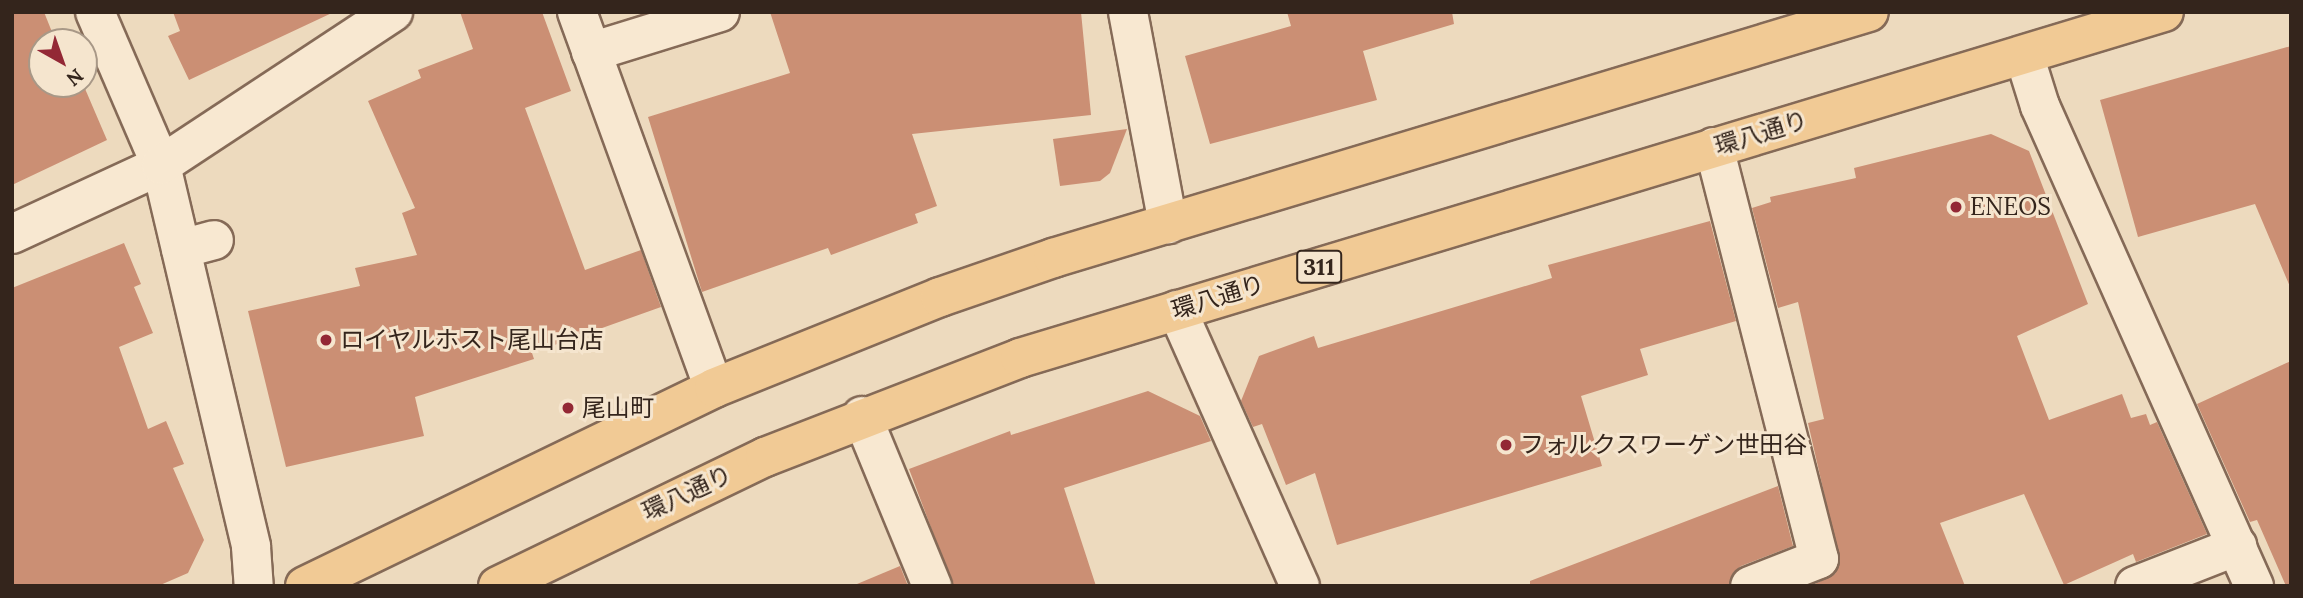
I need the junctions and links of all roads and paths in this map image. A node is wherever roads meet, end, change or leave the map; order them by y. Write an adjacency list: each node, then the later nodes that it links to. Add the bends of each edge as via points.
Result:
1 (95, 12): 11 (street)
2 (393, 12): 11 (street)
3 (577, 12): 8 (street)
4 (720, 12): 8 (street)
5 (1128, 12): 12 (street)
6 (1869, 12): 12 (main road)
7 (2164, 12): 9 (main road, 環八通り / 311)
8 (591, 52): 15 (street)
9 (2024, 55): 10 (main road, 環八通り / 311); 17 (street, via 2040,106)
10 (1714, 147): 14 (main road, 環八通り / 311); 23 (street, via 1819,559)
11 (161, 165): 13 (street); 18 (street, via 197,245)
12 (1168, 224): 15 (main road, via 940,297)
13 (12, 234)
14 (1177, 310): 16 (main road, 環八通り / 311, via 1020,358); 22 (street)
15 (713, 388): 19 (main road)
16 (862, 416): 20 (main road, 環八通り / 311, via 664,503); 21 (street)
17 (2237, 546): 24 (street); 25 (street)
18 (254, 586)
19 (305, 586)
20 (498, 586)
21 (932, 586)
22 (1300, 586)
23 (1751, 586)
24 (2135, 586)
25 (2254, 586)

